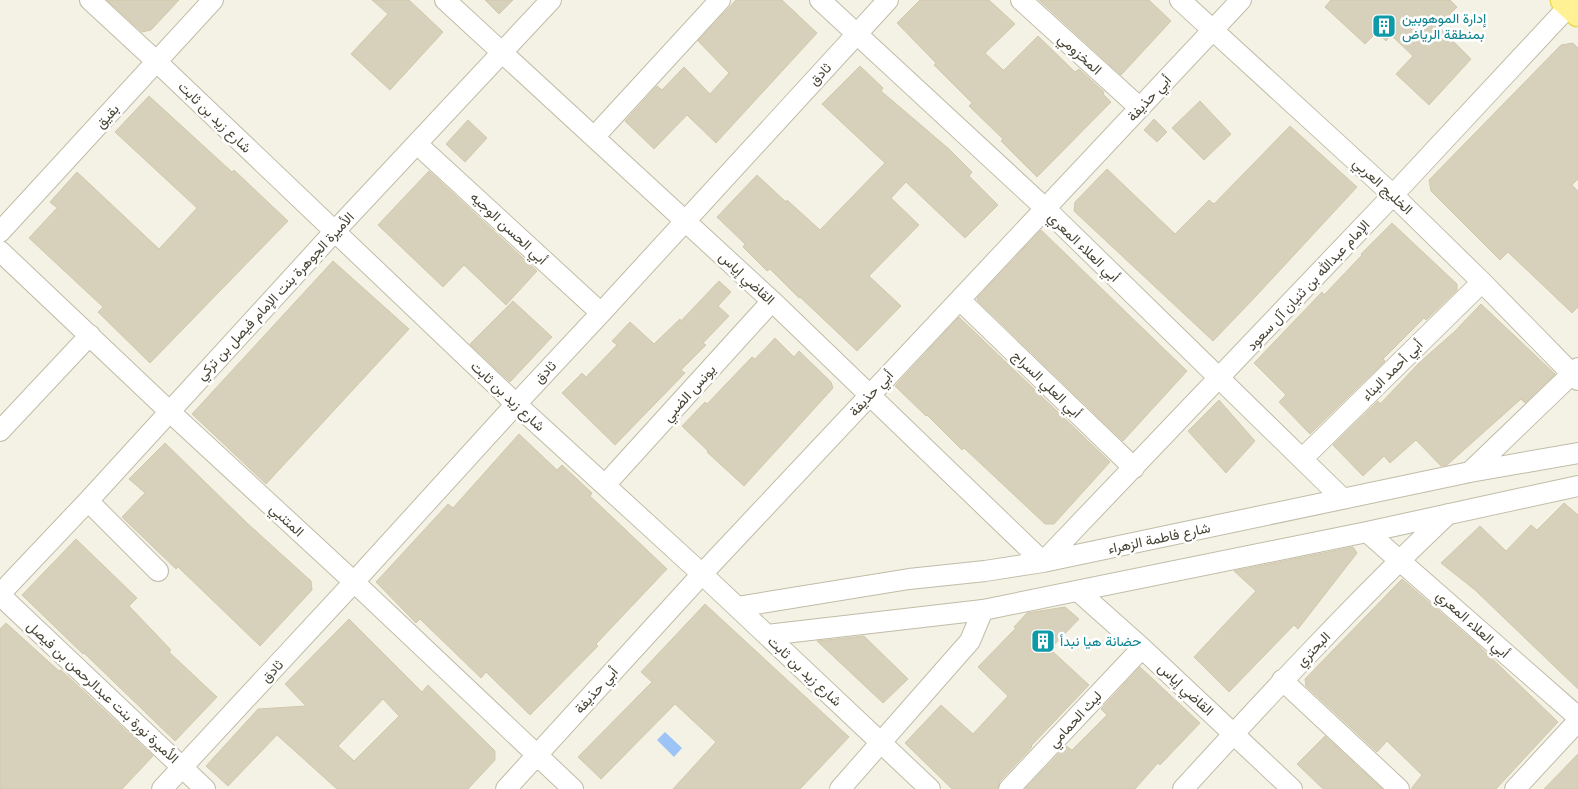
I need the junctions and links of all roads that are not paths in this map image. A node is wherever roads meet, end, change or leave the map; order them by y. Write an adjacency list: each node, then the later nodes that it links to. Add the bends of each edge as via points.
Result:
1 (90, 0): 15 (street, شارع زيد بن ثابت)
2 (213, 0): 15 (street, بقيق)
3 (446, 0): 14 (street, القاضي إياس)
4 (551, 0): 14 (street, الأميرة الجوهرة بنت الإمام فيصل بن تركي)
5 (720, 0): 17 (street)
6 (820, 0): 13 (street, أبي العلاء المعري)
7 (888, 0): 13 (street, ثادق)
8 (1021, 0): 16 (street, المخزومي)
9 (1180, 0): 12 (street, الخليج العربي)
10 (1241, 0): 12 (street, أبي حذيفة)
11 (1571, 6): 19 (street, الإمام عبدالله بن ثنيان آل سعود)
12 (1213, 30): 16 (street, أبي حذيفة); 19 (street, الخليج العربي)
13 (858, 34): 20 (street, أبي العلاء المعري); 21 (street, ثادق)
14 (503, 52): 17 (street, القاضي إياس); 18 (street, الأميرة الجوهرة بنت الإمام فيصل بن تركي)
15 (157, 62): 22 (street, بقيق); 23 (street, شارع زيد بن ثابت)
16 (1140, 108): 20 (street, أبي حذيفة)
17 (595, 136): 21 (street, القاضي إياس)
18 (417, 144): 23 (street, الأميرة الجوهرة بنت الإمام فيصل بن تركي); 28 (street, أبي الحسن الوجيه)
19 (1393, 195): 25 (street, الخليج العربي); 31 (street, الإمام عبدالله بن ثنيان آل سعود)
20 (1046, 209): 26 (street, أبي حذيفة); 31 (street, أبي العلاء المعري)
21 (685, 220): 27 (street, القاضي إياس); 28 (street, ثادق)
22 (0, 232)
23 (334, 232): 33 (street, شارع زيد بن ثابت); 34 (street, الأميرة الجوهرة بنت الإمام فيصل بن تركي)
24 (0, 251): 29 (street, المتنبي)
25 (1482, 282): 30 (street, الخليج العربي); 37 (street, أبي أحمد البناء)
26 (960, 300): 32 (street, أبي حذيفة); 38 (street, أبي العلي السراج)
27 (772, 301): 32 (street, القاضي إياس); 40 (street, يونس الضبي)
28 (601, 313): 33 (street, ثادق)
29 (90, 335): 34 (street, المتنبي); 35 (street)
30 (1576, 374): 39 (street)
31 (1220, 378): 37 (street, أبي العلاء المعري); 38 (street, الإمام عبدالله بن ثنيان آل سعود)
32 (870, 394): 47 (street, القاضي إياس); 49 (street, أبي حذيفة)
33 (516, 404): 40 (street, شارع زيد بن ثابت); 50 (street, ثادق)
34 (170, 412): 43 (street, الأميرة الجوهرة بنت الإمام فيصل بن تركي); 50 (street, المتنبي)
35 (0, 431)
36 (1578, 453): 39 (street, شارع فاطمة الزهراء)
37 (1303, 458): 42 (street, أبي العلاء المعري)
38 (1134, 468): 47 (street, الإمام عبدالله بن ثنيان آل سعود)
39 (1470, 472): 42 (street, شارع فاطمة الزهراء)
40 (605, 485): 49 (street, شارع زيد بن ثابت)
41 (1578, 486): 44 (street)
42 (1343, 498): 47 (street, شارع فاطمة الزهراء)
43 (88, 501): 48 (street); 52 (street, الأميرة الجوهرة بنت الإمام فيصل بن تركي)
44 (1448, 514): 45 (street); 46 (street, البحتري)
45 (1367, 532): 46 (street, أبي العلاء المعري); 51 (street)
46 (1400, 559): 57 (street, البحتري); 58 (street, أبي العلاء المعري)
47 (1043, 562): 53 (street, شارع فاطمة الزهراء)
48 (158, 571)
49 (702, 574): 53 (street, شارع زيد بن ثابت); 62 (street, أبي حذيفة)
50 (354, 582): 62 (street, المتنبي); 63 (street, ثادق)
51 (1078, 590): 54 (street); 56 (street, القاضي إياس)
52 (0, 594): 63 (street, الأميرة نورة بنت عبدالرحمن بن فيصل)
53 (737, 607): 55 (street, شارع زيد بن ثابت)
54 (983, 610): 55 (street); 61 (street, via 970,641)
55 (767, 635): 61 (street, شارع زيد بن ثابت)
56 (1142, 648): 60 (street, القاضي إياس); 70 (street, ليث الحمامي)
57 (1282, 680): 60 (street, البحتري); 73 (street)
58 (1578, 717)
59 (1578, 721): 74 (street)
60 (1233, 734): 71 (street, البحتري); 72 (street, القاضي إياس)
61 (881, 742): 68 (street); 69 (street, شارع زيد بن ثابت)
62 (537, 755): 66 (street, أبي حذيفة); 67 (street, المتنبي)
63 (183, 767): 64 (street, ثادق); 65 (street, الأميرة نورة بنت عبدالرحمن بن فيصل)
64 (162, 789)
65 (205, 789)
66 (506, 789)
67 (573, 789)
68 (840, 789)
69 (930, 789)
70 (1009, 789)
71 (1182, 789)
72 (1292, 789)
73 (1399, 789)
74 (1515, 789)

